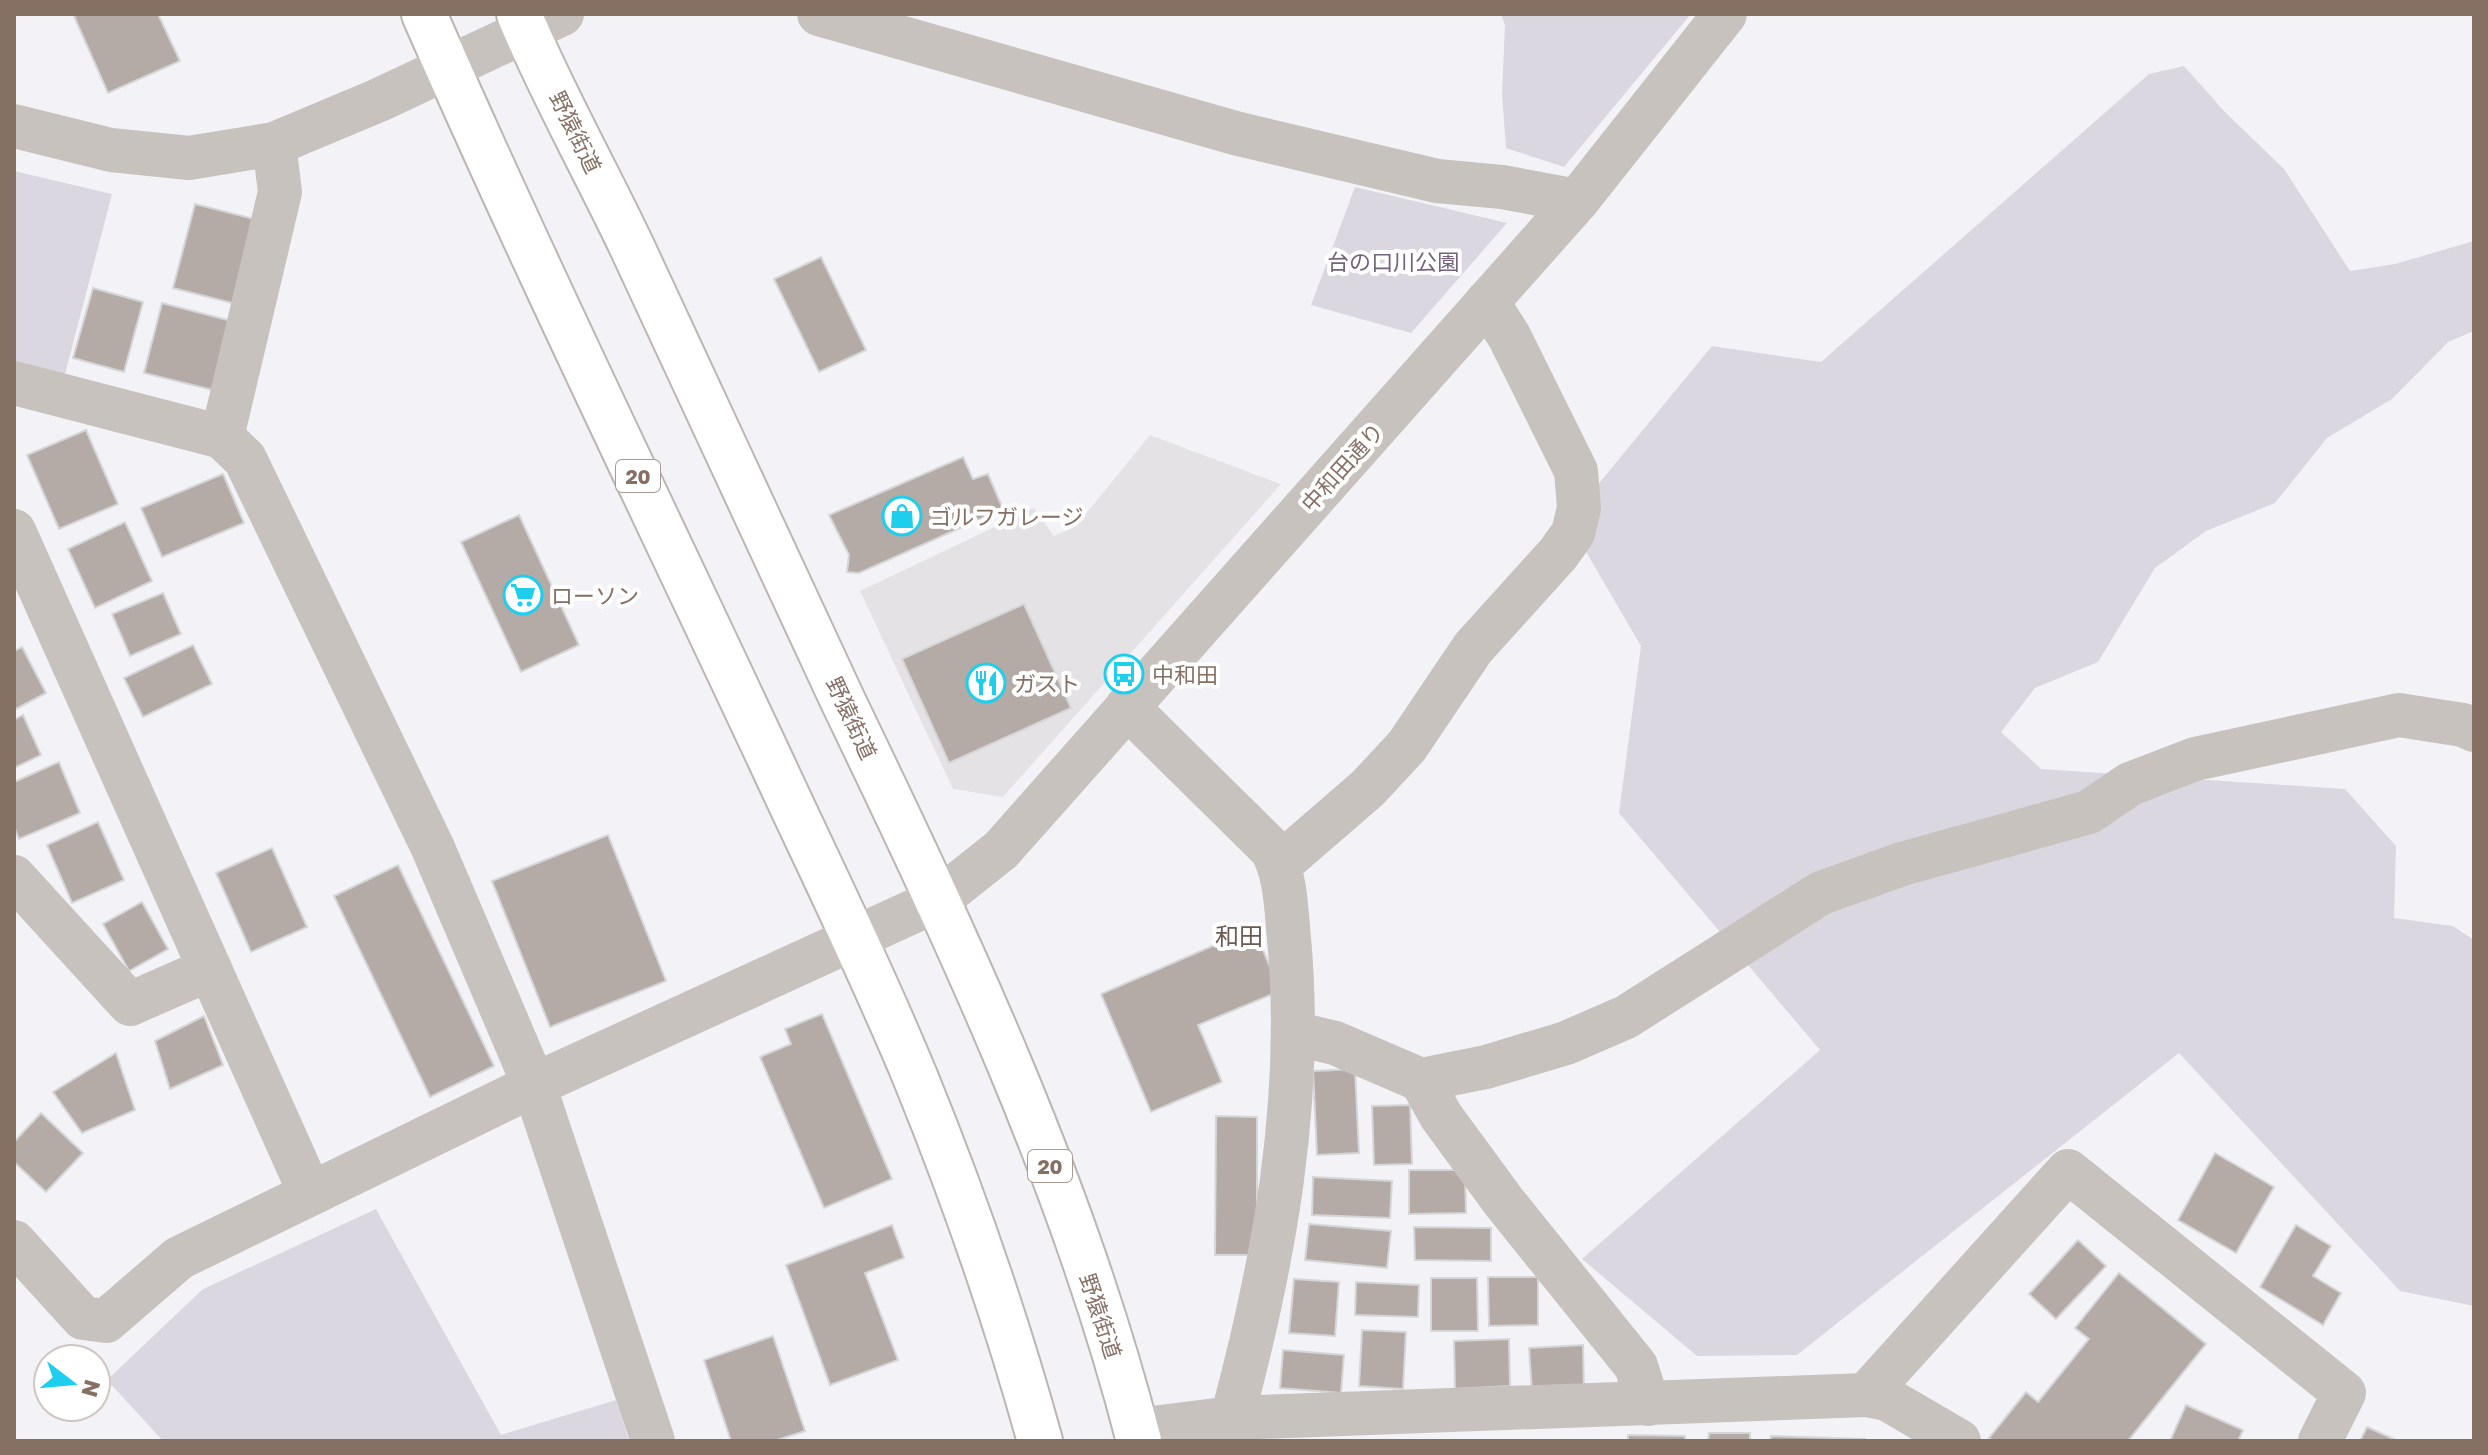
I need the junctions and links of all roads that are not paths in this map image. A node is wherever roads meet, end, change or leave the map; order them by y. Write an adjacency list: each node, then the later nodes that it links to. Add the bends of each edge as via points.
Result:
1 (424, 14): 5 (main road, 20)
2 (819, 14): 8 (street, via 1235,133 1437,181)
3 (1725, 14): 8 (street, 中和田通り)
4 (536, 20): 5 (street); 17 (main road, 野猿街道 / 20, via 630,244)
5 (447, 68): 7 (street); 18 (main road, 20)
6 (14, 126): 7 (street, via 111,150 189,158)
7 (274, 144): 11 (street, via 280,192)
8 (1577, 201): 9 (street, 中和田通り)
9 (1487, 302): 13 (street, 中和田通り); 15 (street, via 1576,471 1579,508 1573,533 1473,648 1407,746 1368,788)
10 (14, 383): 11 (street)
11 (222, 437): 22 (street, via 245,459 433,848)
12 (14, 531): 19 (street)
13 (1127, 707): 15 (street, via 1272,850); 17 (street, 中和田通り, via 1001,850)
14 (2474, 730): 21 (street, via 2399,715 2195,759 2130,784 2089,812 1902,864 1821,893 1626,1017 1566,1043)
15 (1279, 865): 20 (street, via 1292,965)
16 (14, 877): 19 (street, via 130,1004)
17 (938, 900): 18 (street, 中和田通り); 29 (main road, 野猿街道 / 20, via 1043,1148)
18 (853, 938): 22 (street, 中和田通り); 31 (main road, 20, via 916,1079 987,1266)
19 (210, 969): 23 (street)
20 (1293, 1033): 21 (street, via 1335,1043); 27 (street, via 1277,1223)
21 (1421, 1080): 25 (street, via 1504,1202 1636,1366)
22 (534, 1085): 23 (street, 中和田通り); 30 (street)
23 (310, 1193): 24 (street, 中和田通り, via 179,1258 106,1321 83,1318)
24 (14, 1242)
25 (1648, 1404): 26 (street); 28 (street)
26 (1891, 1415): 32 (street); 33 (street, via 2068,1171 2344,1393)
27 (1232, 1418): 28 (street); 29 (street)
28 (1588, 1424)
29 (1138, 1436)
30 (653, 1441)
31 (1040, 1441)
32 (1959, 1441)
33 (2320, 1441)

